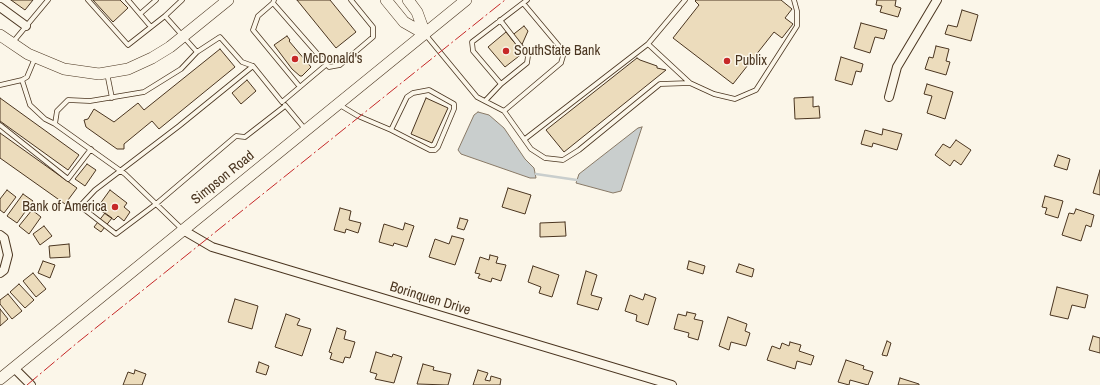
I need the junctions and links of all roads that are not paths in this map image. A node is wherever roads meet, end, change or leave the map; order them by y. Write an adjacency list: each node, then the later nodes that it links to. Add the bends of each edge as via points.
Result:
1 (48, 0): 20 (lane)
2 (88, 0): 21 (lane, via 128,45)
3 (128, 0): 17 (lane)
4 (156, 0): 17 (lane)
5 (182, 0): 18 (lane)
6 (228, 0): 24 (main road)
7 (351, 0): 29 (lane, via 373,27 373,37 340,65 329,67)
8 (386, 0): 22 (main road, via 404,22)
9 (408, 0): 22 (main road, via 417,12)
10 (466, 0): 22 (main road, Simpson Road)
11 (686, 0): 26 (lane)
12 (794, 0): 33 (lane, via 797,26 756,90 736,98 714,94)
13 (937, 0): 37 (street, via 897,67)
14 (273, 2): 29 (lane); 36 (lane, via 258,16 253,30)
15 (525, 2): 19 (lane); 43 (lane, via 564,56 562,63)
16 (0, 7): 20 (street)
17 (140, 14): 21 (lane)
18 (165, 16): 21 (lane); 24 (lane)
19 (500, 20): 35 (lane, via 528,56 527,63); 35 (lane, via 472,42 473,51)
20 (26, 26): 25 (lane)
21 (151, 27)
22 (425, 34): 39 (lane, via 477,98); 41 (main road, Simpson Road)
23 (0, 35): 25 (main road)
24 (183, 36): 27 (lane); 31 (main road, via 152,58 128,70)
25 (11, 44): 28 (main road)
26 (648, 44): 33 (lane); 48 (lane)
27 (197, 52): 30 (lane, via 220,37 242,62); 38 (lane, via 181,69 144,92)
28 (36, 57): 31 (main road, via 64,69 99,74); 32 (lane, via 27,77)
29 (327, 64): 36 (lane)
30 (252, 66): 40 (lane); 50 (lane)
31 (107, 72): 38 (lane)
32 (22, 80): 34 (lane); 44 (lane, via 30,105)
33 (690, 83): 48 (lane, via 660,84 563,160 545,158 531,149)
34 (0, 84)
35 (500, 84): 39 (lane)
36 (300, 87): 40 (lane)
37 (889, 97)
38 (112, 98): 44 (lane, via 68,100 57,111)
39 (485, 101): 43 (lane)
40 (282, 102): 42 (lane)
41 (338, 104): 46 (main road, Simpson Road); 47 (lane)
42 (285, 106): 46 (lane); 51 (lane, via 245,137 236,136)
43 (504, 111): 48 (lane)
44 (55, 124): 49 (lane)
45 (0, 125): 49 (lane, via 68,179)
46 (306, 130): 52 (main road, Simpson Road)
47 (391, 130): 47 (lane, via 407,97 413,93 429,90 454,104 435,150 430,150)
48 (525, 139)
49 (91, 149): 50 (lane)
50 (121, 171): 51 (lane); 51 (lane, via 95,190 80,206 116,234)
51 (156, 204): 52 (lane)
52 (183, 230): 55 (main road, Simpson Road); 58 (street, Borinquen Drive, via 212,247)
53 (0, 235): 54 (street, via 4,238 8,255 4,270)
54 (0, 273)
55 (14, 368): 56 (main road, Simpson Road); 57 (street)
56 (0, 379)
57 (31, 385)
58 (672, 385)

